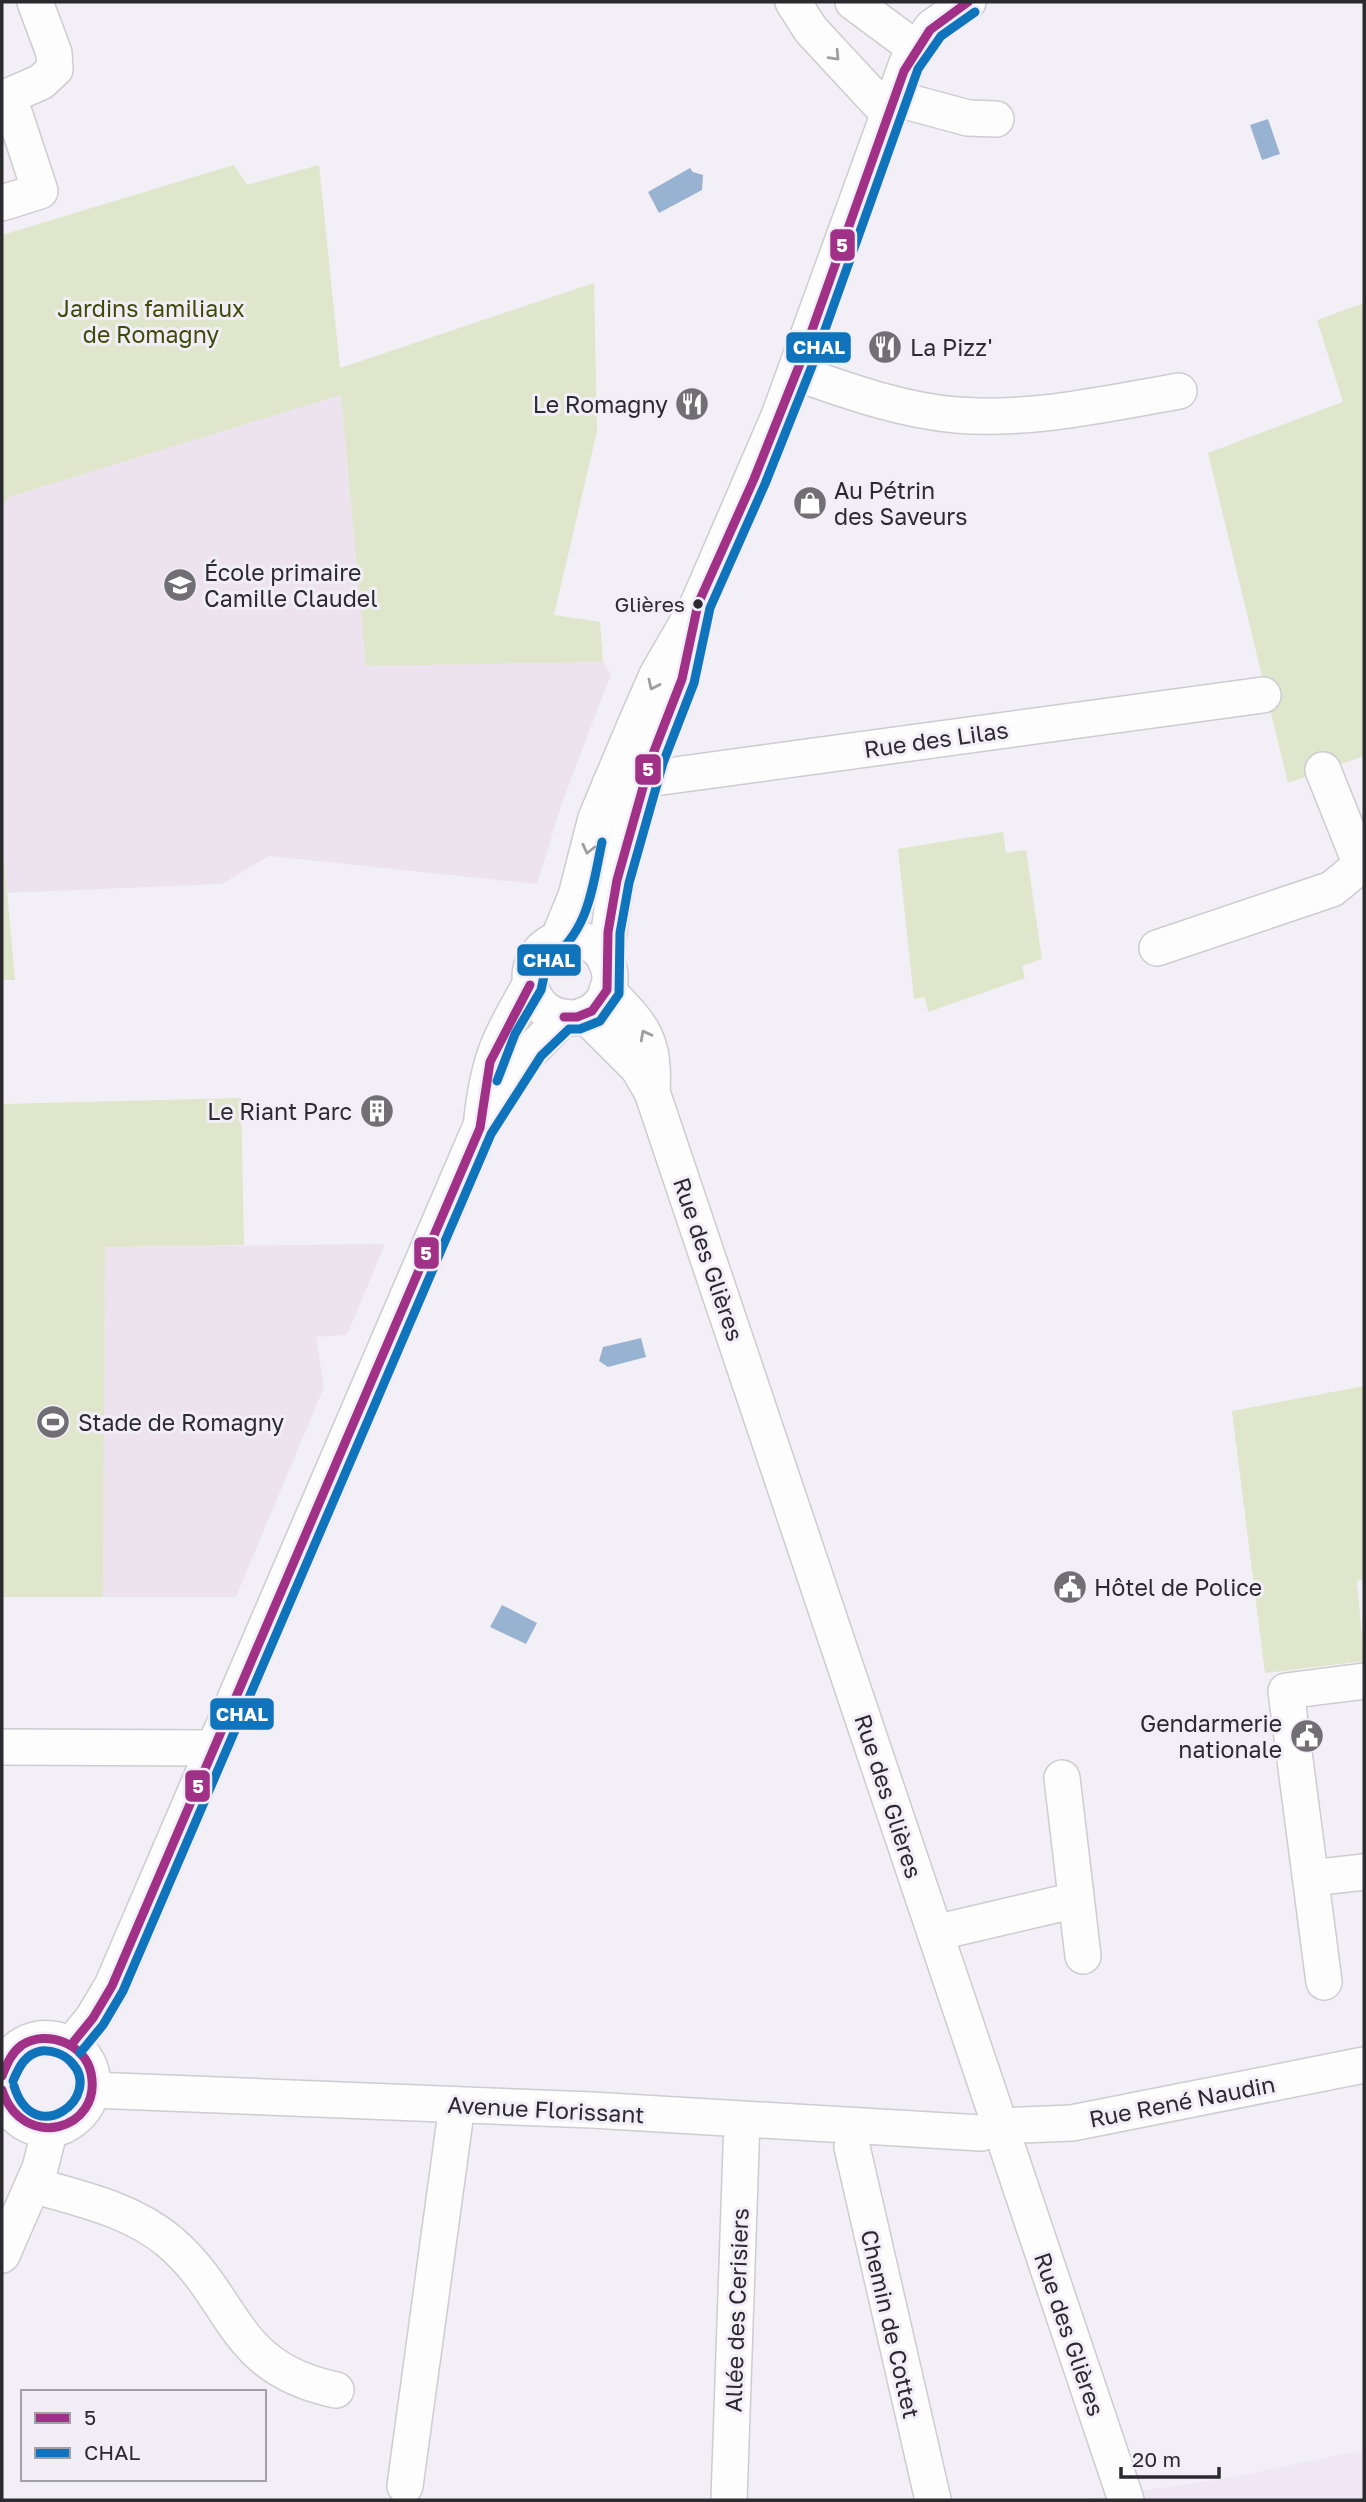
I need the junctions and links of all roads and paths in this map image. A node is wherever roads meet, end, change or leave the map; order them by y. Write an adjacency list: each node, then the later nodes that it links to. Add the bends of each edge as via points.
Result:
1 (34, 2): 6 (street, via 54,54 55,69 41,82)
2 (793, 2): 7 (street, one-way to 7, via 811,30)
3 (853, 2): 5 (street)
4 (968, 2): 5 (street, via 937,22)
5 (915, 48): 7 (street)
6 (5, 98): 9 (street, via 40,191)
7 (891, 106): 8 (street); 10 (street)
8 (996, 120)
9 (2, 203)
10 (796, 373): 11 (street, via 871,399 971,416 1070,411); 12 (street)
11 (1179, 391)
12 (698, 604): 15 (street, via 682,679); 16 (street, one-way to 16, via 652,685)
13 (1263, 695): 15 (street, Rue des Lilas)
14 (1323, 770): 17 (street)
15 (645, 779): 16 (street, Rue des Lilas); 21 (street)
16 (610, 784): 18 (street, one-way to 18)
17 (1363, 865): 19 (street, via 1332,889)
18 (558, 940): 20 (street, via 536,956); 21 (street, via 586,942 596,948)
19 (1157, 948)
20 (530, 985): 21 (street, via 544,1009); 22 (street, via 490,1062)
21 (590, 996): 22 (street, via 525,1057); 30 (street, Rue des Glières, via 652,1092)
22 (480, 1128): 25 (street)
23 (1364, 1681): 28 (street, via 1286,1691)
24 (2, 1747): 25 (street)
25 (214, 1748): 33 (street, via 112,1986)
26 (1062, 1778): 29 (street)
27 (1364, 1871): 28 (street)
28 (1311, 1878): 32 (street)
29 (1076, 1900): 30 (street); 31 (street)
30 (935, 1933): 40 (street, Rue des Glières)
31 (1083, 1955)
32 (1324, 1982)
33 (71, 2045): 35 (street, via 45,2038 25,2043 9,2057); 37 (street, via 87,2062)
34 (1364, 2065): 40 (street, Rue René Naudin, via 1072,2123)
35 (2, 2076)
36 (2, 2090): 41 (street, via 15,2116 27,2125)
37 (91, 2090): 38 (street, Avenue Florissant); 41 (street, via 80,2115)
38 (457, 2105): 39 (street, Avenue Florissant); 46 (street)
39 (742, 2120): 40 (street, Avenue Florissant, via 981,2133); 47 (street, Allée des Cerisiers)
40 (999, 2126): 49 (street, Rue des Glières)
41 (50, 2129): 43 (street)
42 (852, 2147): 48 (street, Chemin de Cottet)
43 (33, 2185): 44 (street); 45 (street, via 120,2212 158,2233 179,2251 263,2359 299,2381)
44 (2, 2255)
45 (335, 2390)
46 (405, 2486)
47 (729, 2500)
48 (933, 2500)
49 (1126, 2500)

